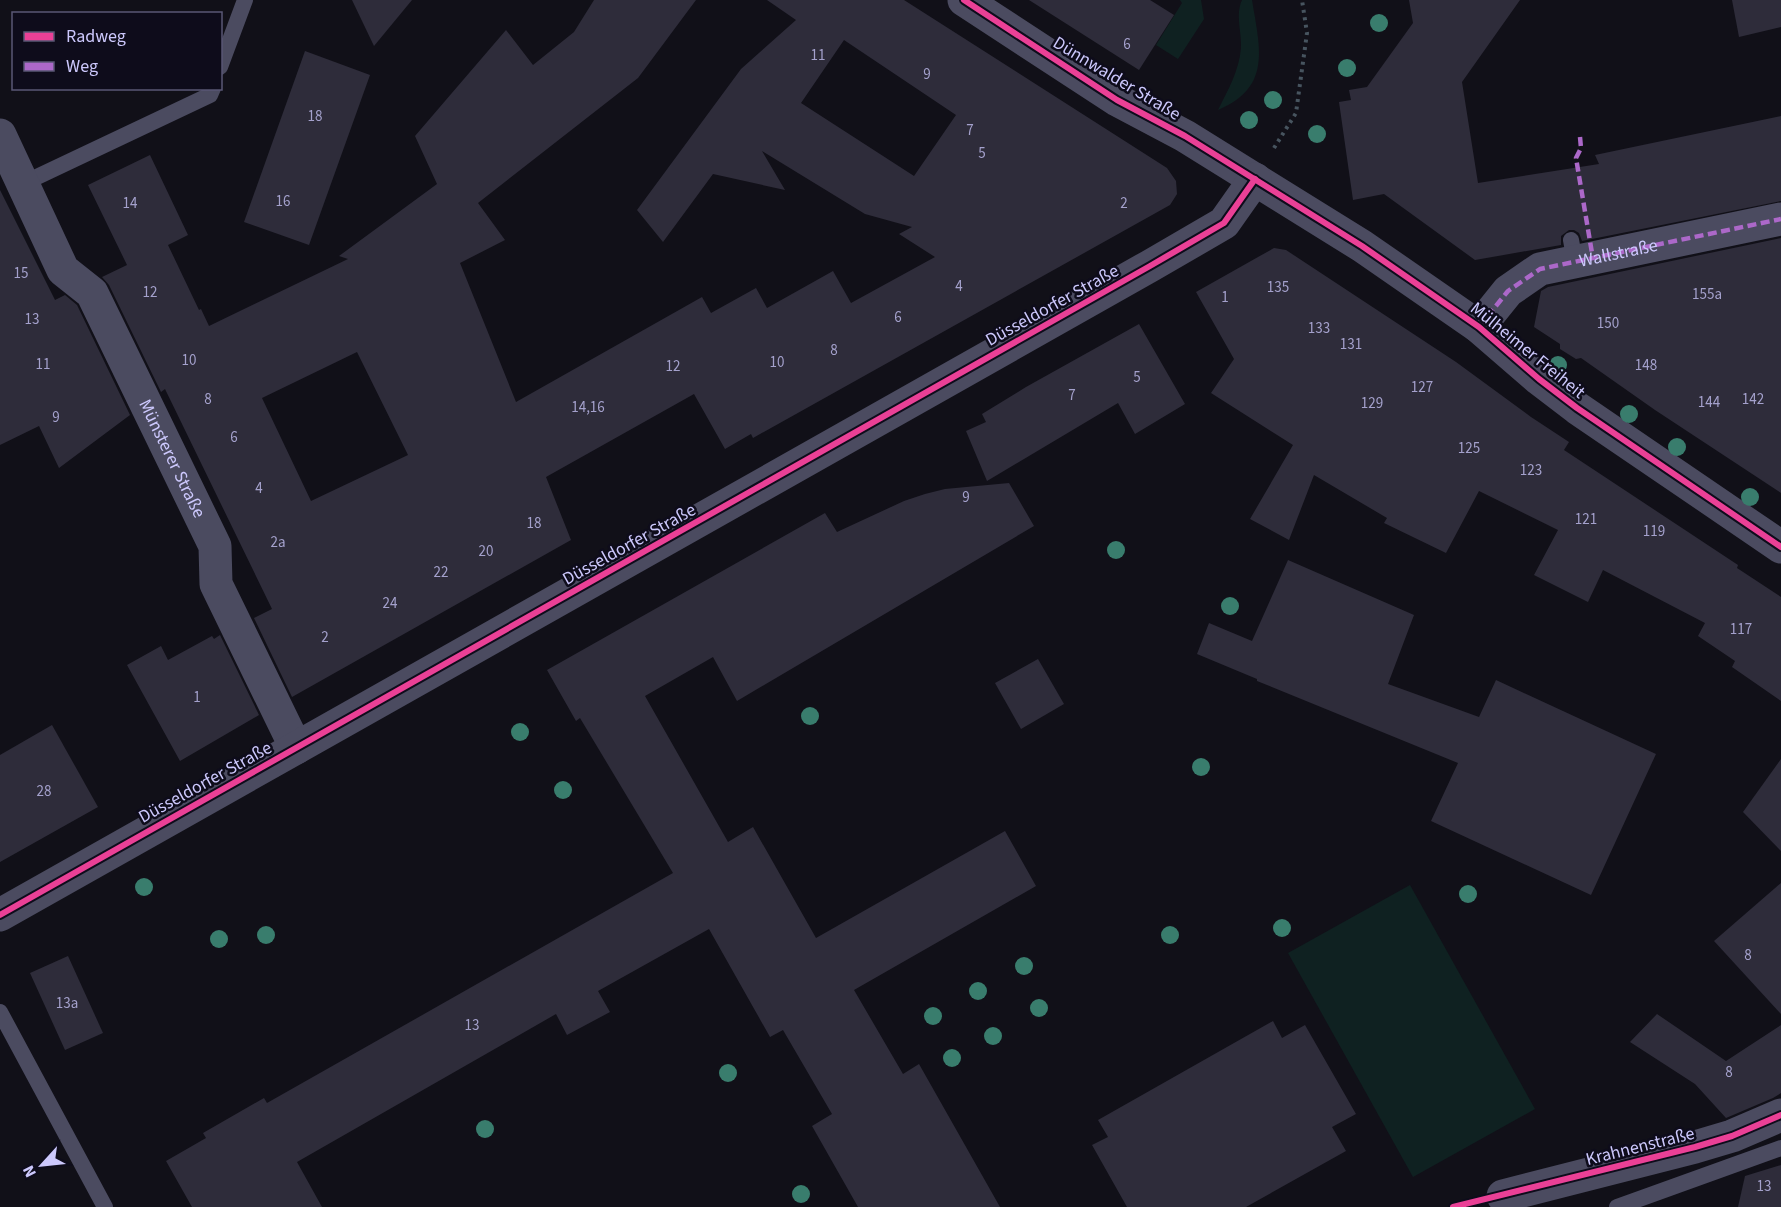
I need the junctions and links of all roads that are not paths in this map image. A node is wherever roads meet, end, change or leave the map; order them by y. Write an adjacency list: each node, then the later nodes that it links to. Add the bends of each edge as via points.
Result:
1 (245, 0): 3 (lane)
2 (964, 0): 6 (street, Dünnwalder Straße, via 1117,100)
3 (222, 61)
4 (212, 90): 7 (lane, via 210,95)
5 (0, 135): 7 (street, Münsterer Straße)
6 (1255, 179): 9 (street, Mülheimer Freiheit, via 1333,226); 11 (street, Düsseldorfer Straße, via 1224,223)
7 (22, 184): 11 (street, Münsterer Straße, via 63,270 92,293 215,546 216,584)
8 (1781, 219): 9 (street, Wallstraße, via 1573,251 1508,291)
9 (1479, 327): 10 (street, Mülheimer Freiheit, via 1577,408)
10 (1781, 547)
11 (296, 748): 12 (street, Düsseldorfer Straße)
12 (0, 915)
13 (0, 1012): 17 (lane)
14 (1781, 1116): 16 (street, Krahnenstraße, via 1695,1147)
15 (1781, 1148): 18 (lane)
16 (1503, 1196)
17 (105, 1207)
18 (1617, 1207)

